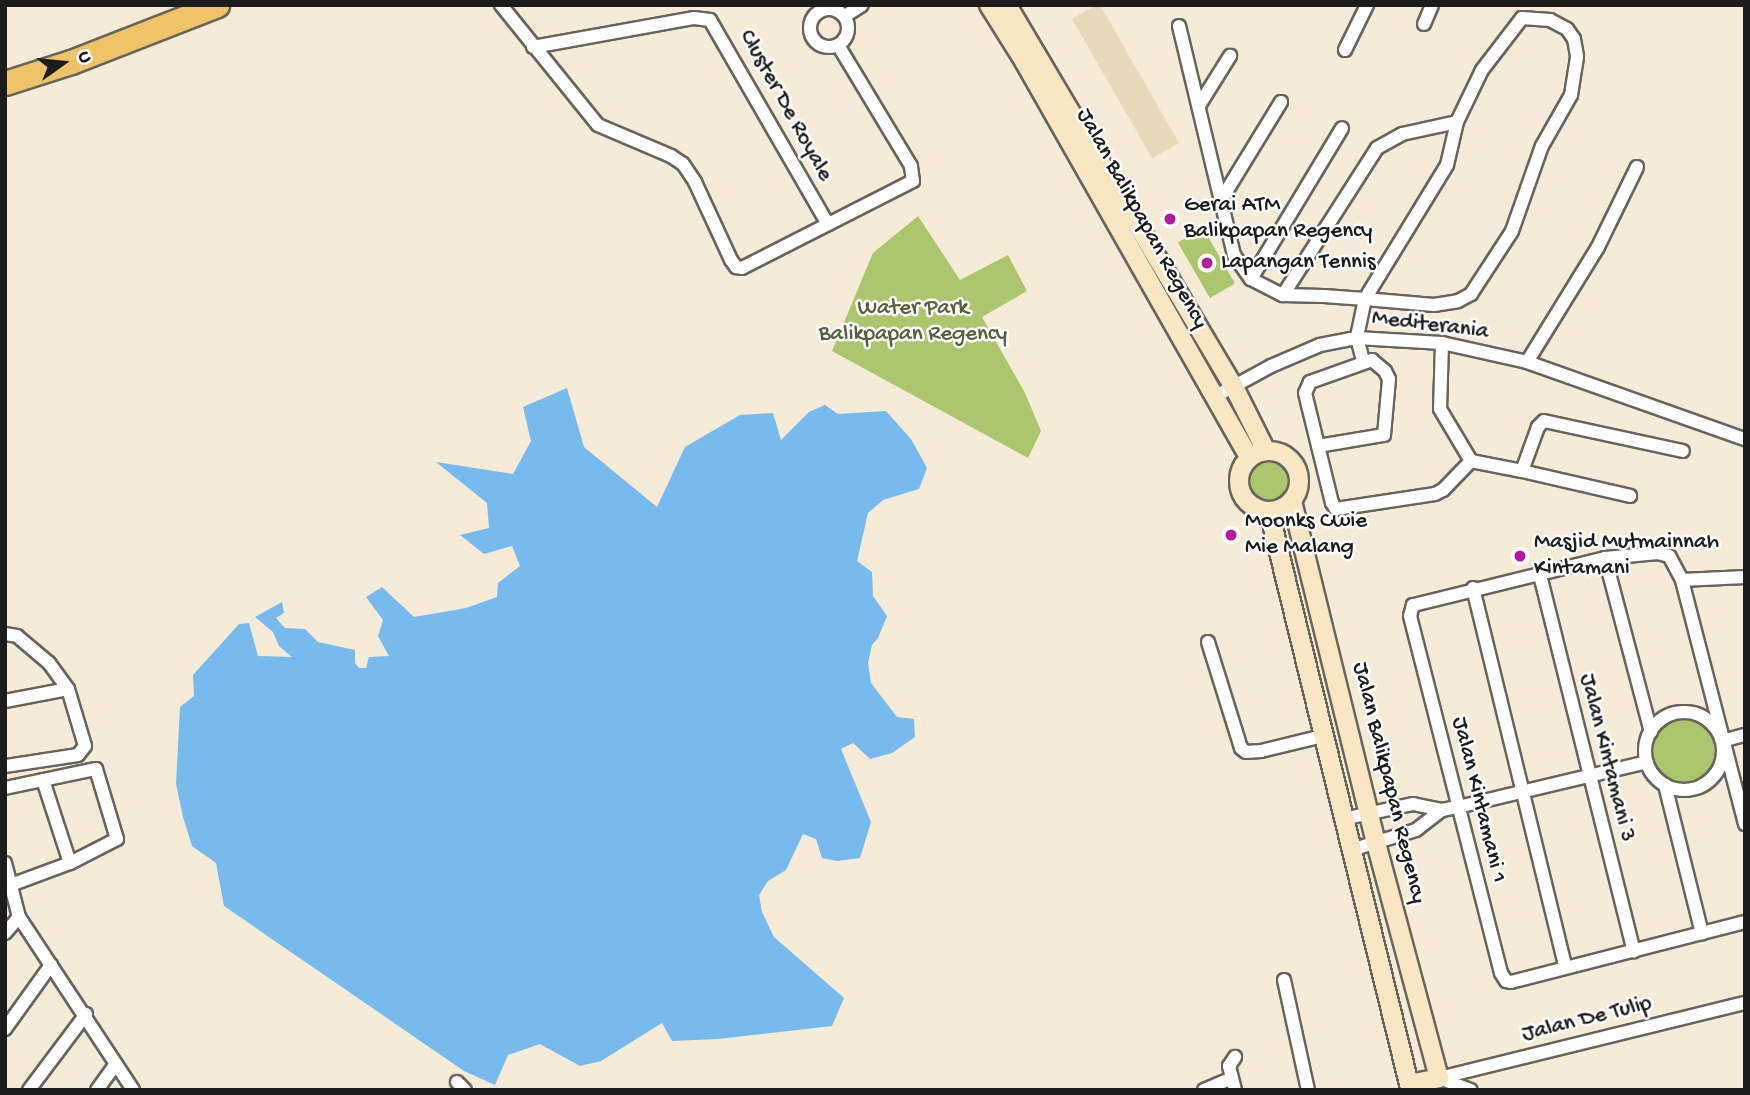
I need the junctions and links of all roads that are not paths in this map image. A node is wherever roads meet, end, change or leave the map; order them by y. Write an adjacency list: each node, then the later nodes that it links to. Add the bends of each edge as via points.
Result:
1 (217, 5): 17 (highway)
2 (500, 5): 13 (street)
3 (862, 5): 9 (street)
4 (989, 5): 16 (street, Jalan Balikpapan Regency)
5 (1007, 5): 16 (street, Jalan Balikpapan Regency)
6 (1367, 5): 14 (street)
7 (1432, 5): 10 (street)
8 (821, 7): 9 (street); 12 (street, via 809,25 811,35 827,47)
9 (845, 16): 12 (street, via 848,32)
10 (1424, 24)
11 (1179, 26): 19 (street)
12 (838, 45): 24 (street, via 914,173 907,186)
13 (533, 47): 24 (street, via 598,125 683,164 736,267 747,266); 24 (street, Cluster De Royale, via 694,18 710,20)
14 (1345, 50)
15 (1230, 56): 19 (street)
16 (1030, 58): 32 (street, Jalan Balikpapan Regency); 33 (street, Jalan Balikpapan Regency)
17 (5, 83)
18 (1281, 102): 23 (street)
19 (1200, 104): 23 (street)
20 (1457, 122): 26 (street, via 1402,134 1377,148); 27 (street, via 1447,165); 27 (street, via 1482,69 1522,18 1550,20 1567,29 1577,56 1571,95 1542,146 1513,231 1471,294 1448,303)
21 (1342, 128): 25 (street)
22 (1637, 167): 31 (street, via 1598,247)
23 (1221, 200): 25 (street, via 1234,254)
24 (828, 224)
25 (1251, 279): 26 (street)
26 (1283, 295): 27 (street)
27 (1365, 299): 28 (street)
28 (1357, 338): 29 (street, Mediterania); 30 (street); 32 (street, Mediterania, via 1321,345)
29 (1442, 343): 31 (street, Mediterania); 38 (street, via 1440,410)
30 (1363, 361): 35 (street, via 1307,386); 35 (street, via 1379,364 1389,379 1384,435)
31 (1527, 362): 34 (street, Mediterania)
32 (1233, 385): 33 (street, Mediterania); 37 (street, Jalan Balikpapan Regency)
33 (1213, 397): 37 (street, Jalan Balikpapan Regency)
34 (1745, 439)
35 (1318, 446): 38 (street, via 1336,509 1435,494)
36 (1683, 451): 39 (street, via 1544,421)
37 (1258, 454): 41 (street, Jalan Balikpapan Regency, via 1282,453 1297,470 1299,486); 42 (street, via 1240,473 1240,491 1252,506)
38 (1471, 461): 39 (street)
39 (1522, 471): 40 (street)
40 (1630, 496)
41 (1292, 500): 42 (street); 65 (street, Jalan Balikpapan Regency)
42 (1269, 511): 54 (street)
43 (1605, 558): 44 (street); 46 (street, via 1669,556); 52 (street)
44 (1540, 575): 47 (street); 58 (street, Jalan Kintamani 3)
45 (1745, 578): 46 (street)
46 (1682, 580): 55 (street)
47 (1473, 588): 62 (street); 63 (street, Jalan Kintamani 1, via 1413,605 1410,615)
48 (5, 634): 50 (street, via 17,636 49,663)
49 (1208, 642): 54 (street, via 1241,748 1261,751)
50 (68, 689): 51 (street); 57 (street, via 85,746 82,751)
51 (5, 701)
52 (1651, 732): 55 (street, via 1665,718 1694,714 1712,724); 56 (street)
53 (1745, 735): 55 (street)
54 (1323, 736): 66 (street)
55 (1723, 741): 60 (street, via 1718,771 1704,785 1685,790); 67 (street)
56 (1647, 762): 58 (street); 60 (street)
57 (5, 766)
58 (1588, 776): 62 (street); 77 (street, Jalan Kintamani 3)
59 (43, 780): 61 (street); 71 (street); 71 (street, via 91,769 99,772 117,839)
60 (1665, 785): 76 (street)
61 (5, 788)
62 (1524, 792): 63 (street); 79 (street)
63 (1458, 807): 64 (street); 79 (street, Jalan Kintamani 1, via 1506,981)
64 (1442, 810): 65 (street, via 1413,804); 68 (street, via 1416,831)
65 (1369, 814): 66 (street); 68 (street, Jalan Balikpapan Regency)
66 (1343, 819): 69 (street)
67 (1745, 824)
68 (1376, 843): 69 (street); 86 (street, Jalan Balikpapan Regency)
69 (1351, 850): 88 (street)
70 (5, 863): 72 (street)
71 (70, 863): 72 (street)
72 (11, 885): 73 (street)
73 (19, 917): 75 (street); 78 (street)
74 (1745, 922): 76 (street)
75 (5, 933)
76 (1702, 933): 77 (street)
77 (1634, 951): 79 (street)
78 (51, 965): 82 (street); 83 (street)
79 (1565, 966)
80 (1284, 980): 93 (street)
81 (1745, 1003): 86 (street, Jalan De Tulip)
82 (86, 1014): 85 (street); 89 (street)
83 (5, 1029)
84 (1235, 1057): 87 (street, via 1229,1066)
85 (116, 1063): 90 (street); 91 (street)
86 (1438, 1078): 88 (street); 94 (street)
87 (1233, 1084): 92 (street)
88 (1406, 1087)
89 (29, 1090)
90 (97, 1090)
91 (134, 1090)
92 (1204, 1090)
93 (1308, 1090)
94 (1471, 1090)

